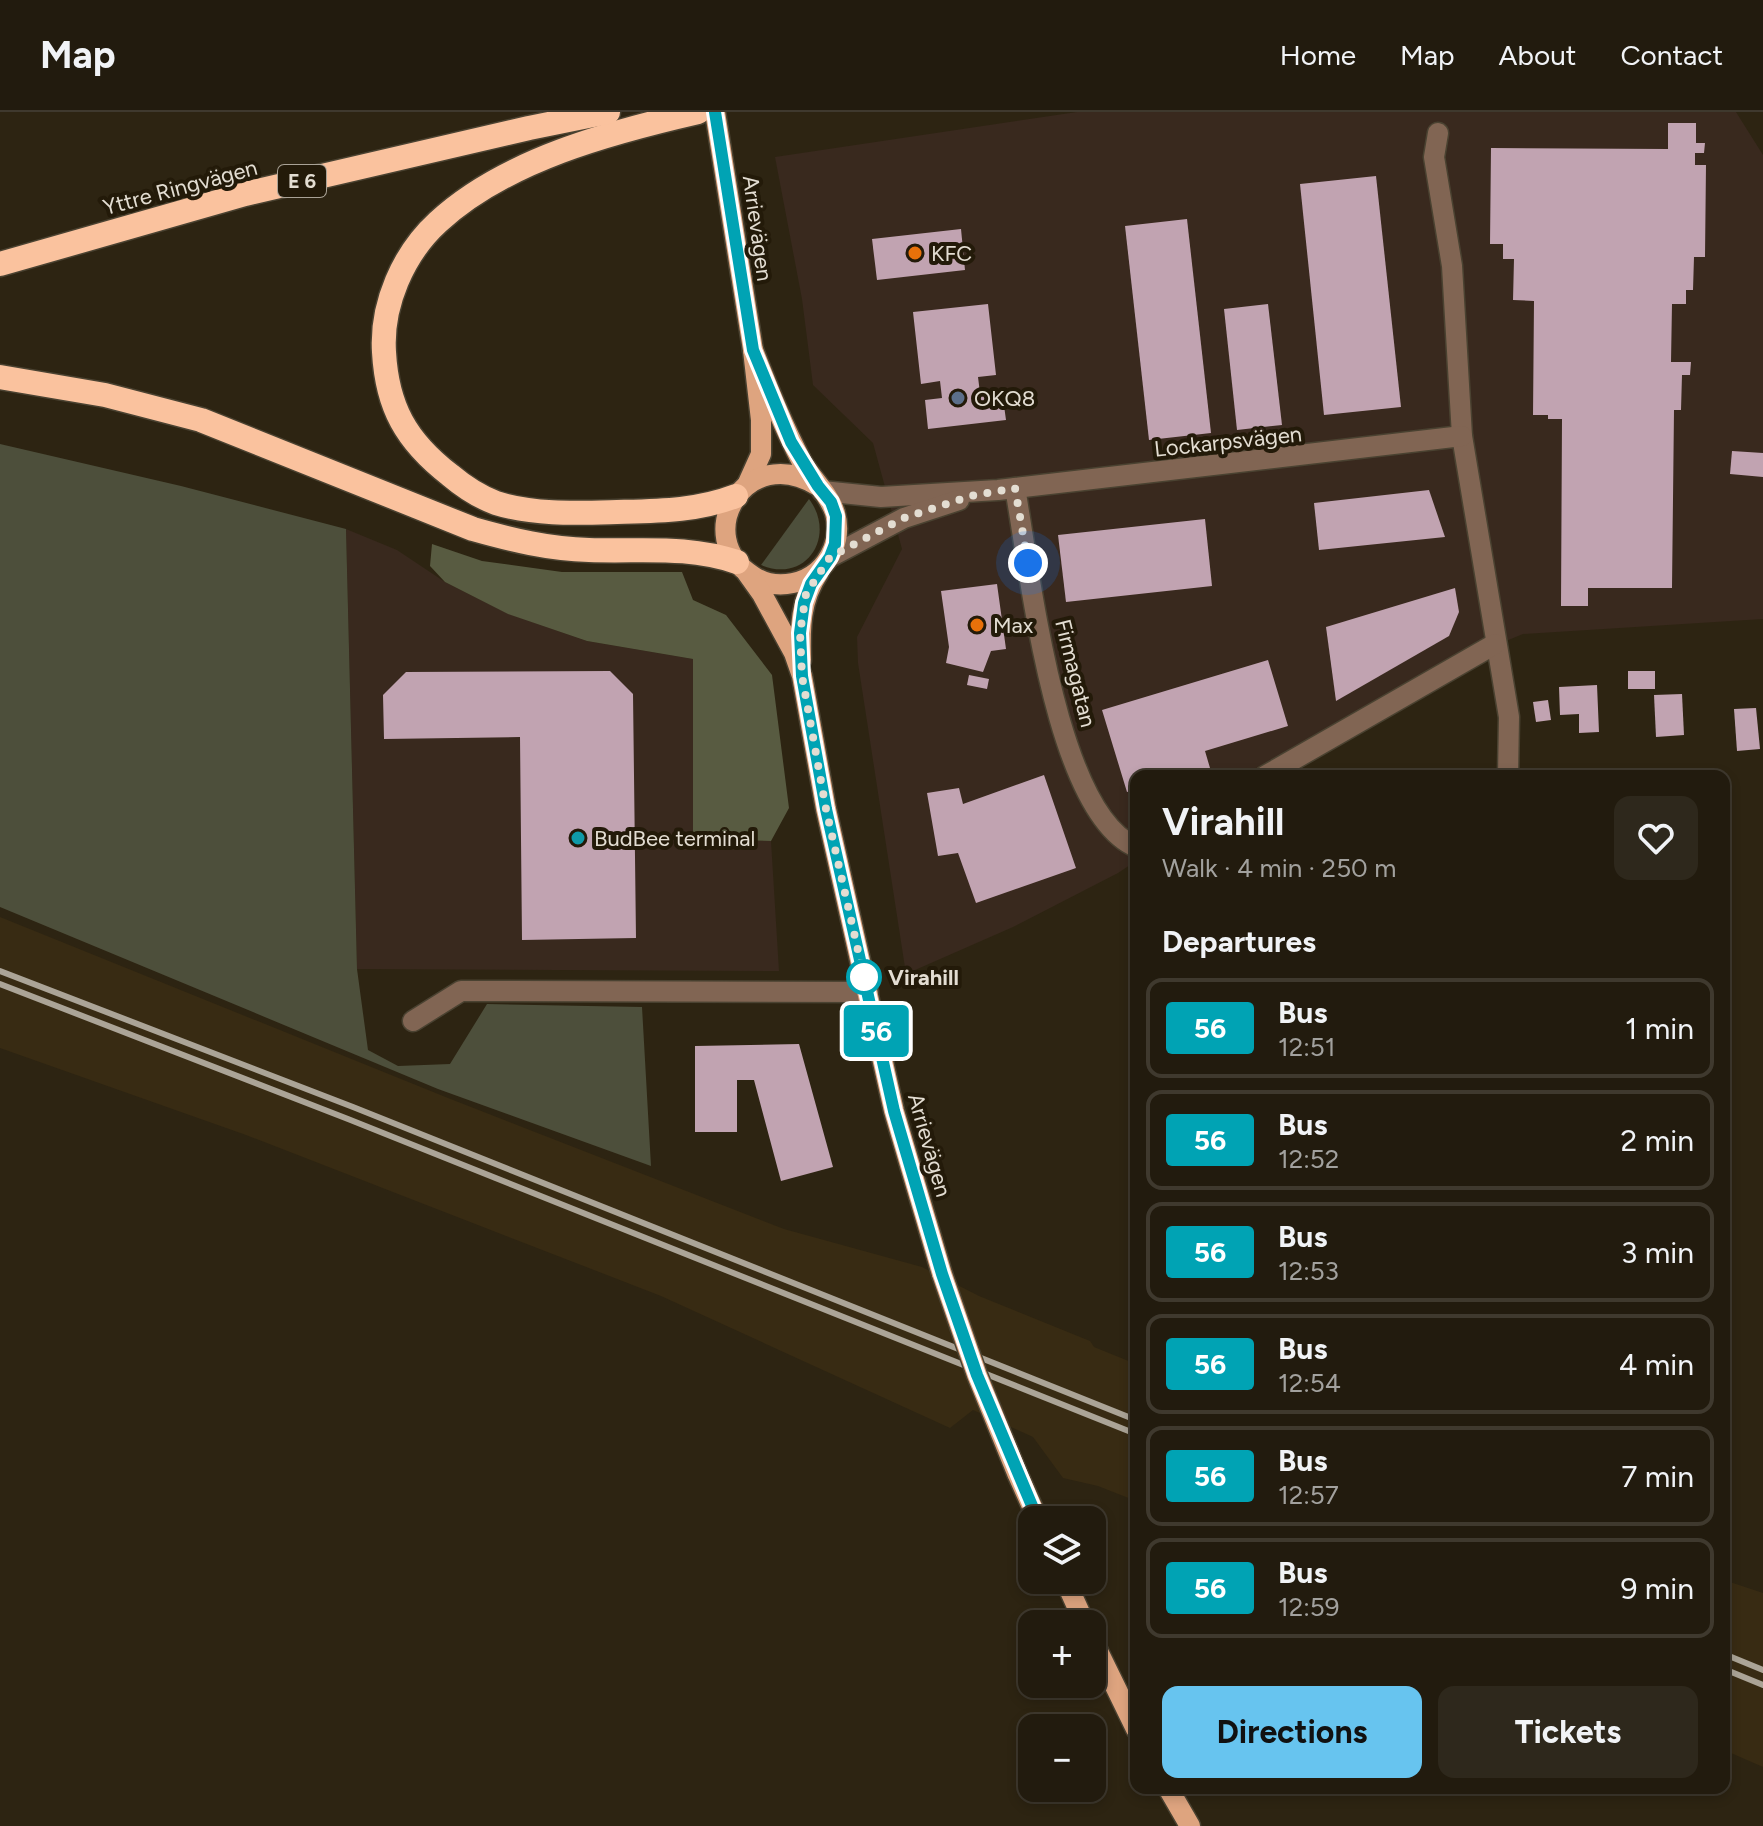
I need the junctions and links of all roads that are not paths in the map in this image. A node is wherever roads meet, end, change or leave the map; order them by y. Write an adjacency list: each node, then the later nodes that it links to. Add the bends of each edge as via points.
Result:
1 (608, 112): 5 (highway, Yttre Ringvägen / E 6, via 245,194)
2 (698, 112): 11 (highway, via 622,131 514,171 436,223 391,292 383,338 385,366 396,411 422,452 455,480 496,503 533,511 629,512 706,507)
3 (715, 112): 6 (main road, Arrievägen)
4 (1438, 133): 8 (street, via 1434,157 1452,266)
5 (0, 264)
6 (753, 350): 9 (main road, Arrievägen, via 791,442); 11 (main road, Arrievägen, via 762,442 758,464)
7 (0, 377): 13 (highway, via 105,395 201,420 504,538 587,550 678,549)
8 (1462, 436): 10 (street, Lockarpsvägen); 14 (street)
9 (820, 488): 10 (street, Lockarpsvägen, via 881,497); 11 (main road, via 805,478 774,474); 12 (main road, via 836,516 835,544)
10 (1007, 489): 12 (street, Lockarpsvägen, via 904,518); 18 (street, Firmagatan, via 1053,702 1090,796 1104,821)
11 (741, 491): 13 (main road, via 726,522 730,550)
12 (826, 562): 13 (main road, via 813,575 786,585 759,580); 15 (main road, Arrievägen, via 802,611)
13 (742, 567): 15 (main road, Arrievägen, via 794,653)
14 (1495, 644): 16 (street); 17 (street, via 1509,717)
15 (802, 676): 19 (main road, Arrievägen)
16 (1275, 770)
17 (1508, 770)
18 (1130, 842)
19 (868, 992): 20 (street, via 461,991); 21 (main road, Arrievägen, bridge, via 894,1111 942,1274)
20 (413, 1021)
21 (1032, 1506)
22 (1106, 1668): 23 (main road)
23 (1130, 1717)
24 (1171, 1794): 25 (main road)
25 (1190, 1826)

